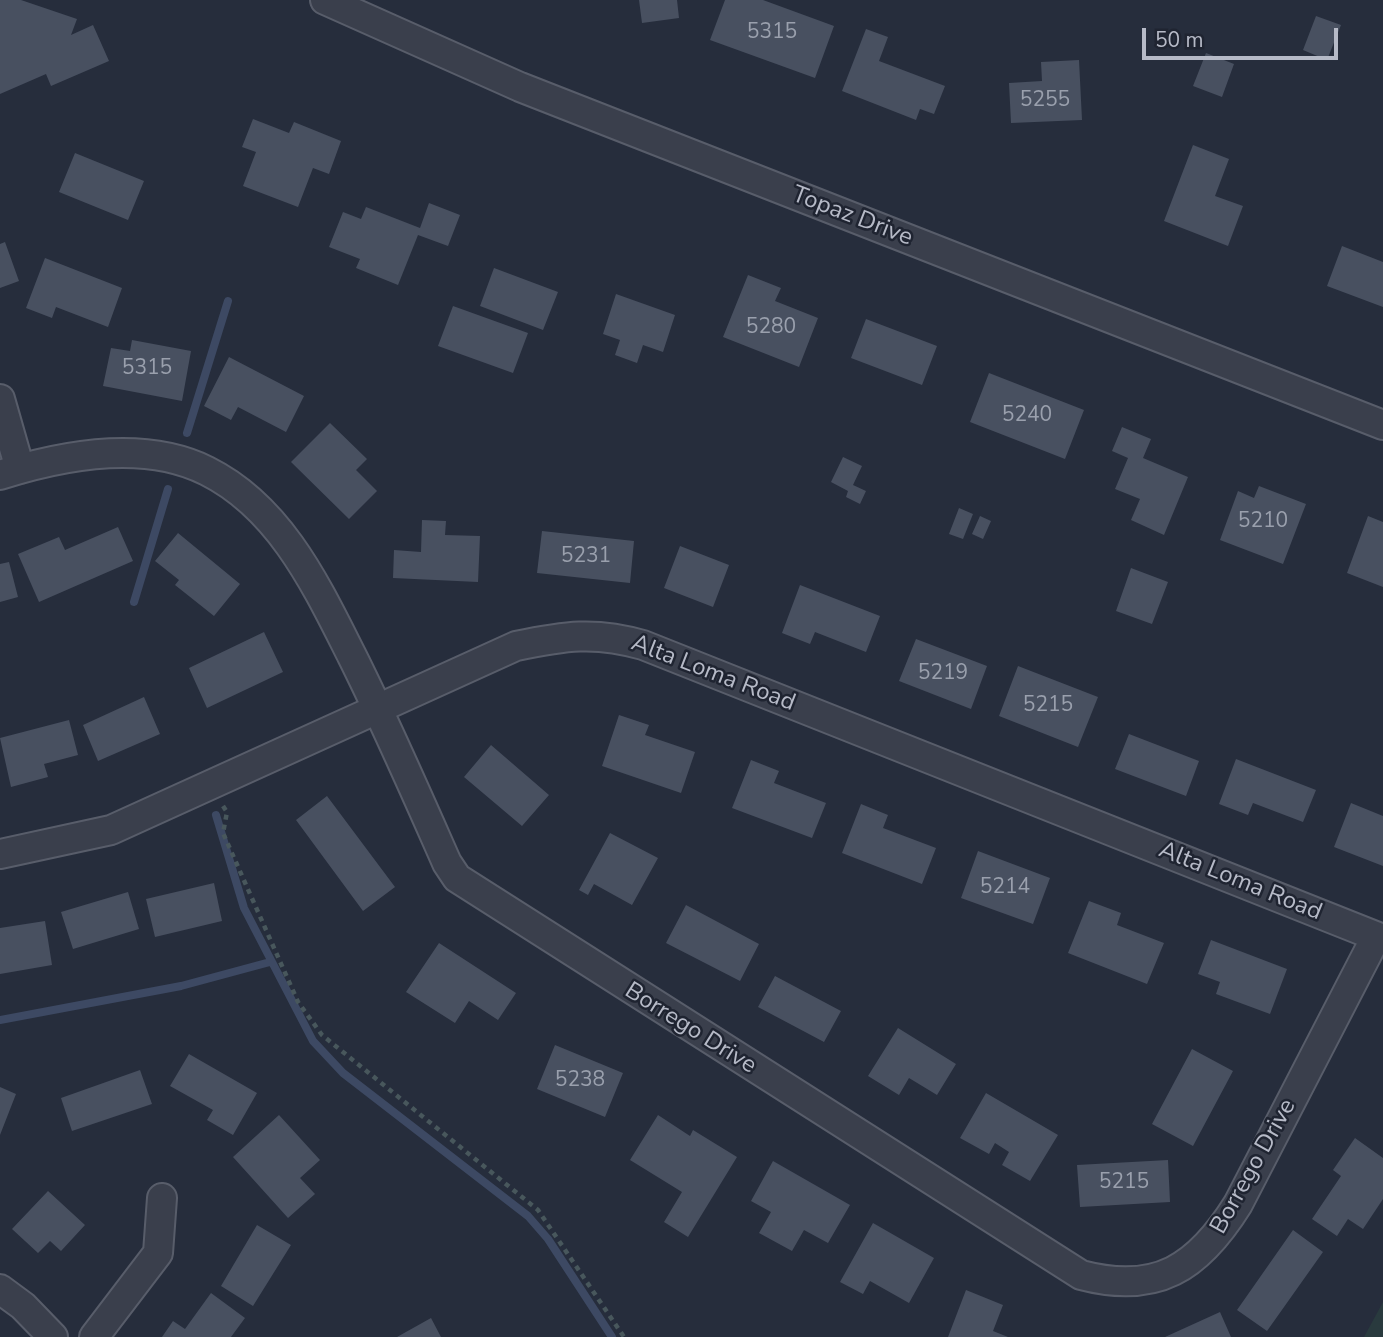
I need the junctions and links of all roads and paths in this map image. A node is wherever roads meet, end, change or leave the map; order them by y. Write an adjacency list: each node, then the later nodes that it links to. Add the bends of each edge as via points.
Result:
1 (325, 0): 3 (street, Topaz Drive, via 520,87)
2 (0, 399): 4 (street, Borrego Drive)
3 (1383, 425)
4 (10, 472): 5 (street, Borrego Drive, via 83,456 134,453 206,470 234,487 289,542)
5 (378, 707): 6 (street, Alta Loma Road); 8 (street, Alta Loma Road, via 516,646 580,635 611,636); 8 (street, Borrego Drive, via 447,863 473,891 1058,1262 1107,1282 1149,1280 1171,1273 1196,1259 1218,1236)
6 (210, 784): 7 (street, Alta Loma Road, via 111,830); 13 (path, via 227,812 223,833 275,952 298,1002 322,1035 538,1210)
7 (0, 854)
8 (1380, 938)
9 (162, 1198): 12 (street, via 158,1253)
10 (0, 1289): 11 (street)
11 (53, 1337)
12 (94, 1337)
13 (624, 1337)

